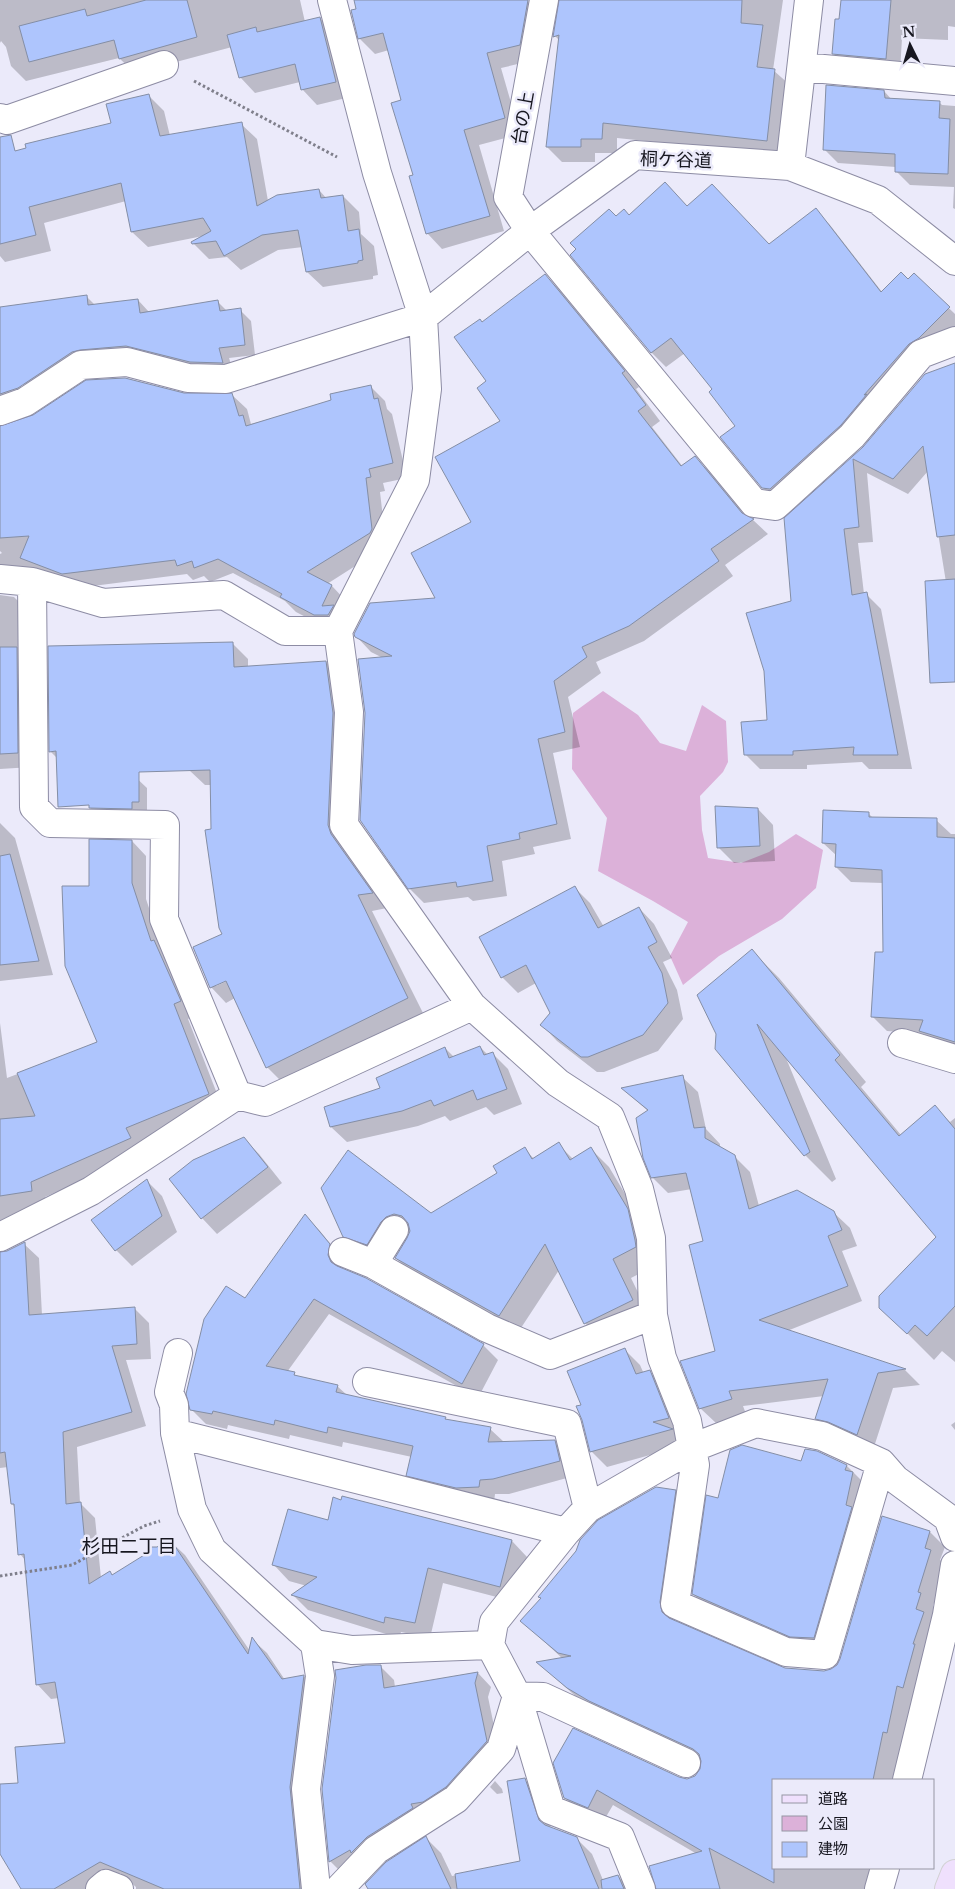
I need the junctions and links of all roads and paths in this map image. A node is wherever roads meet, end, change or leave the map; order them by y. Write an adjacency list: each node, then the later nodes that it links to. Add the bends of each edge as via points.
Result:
1 (332, 0): 9 (street)
2 (544, 0): 10 (street, 台の上, via 508,197)
3 (809, 0): 5 (street)
4 (164, 65): 7 (street, via 7,120); 9 (path, via 338,158)
5 (802, 67): 6 (street); 8 (street)
6 (955, 81)
7 (0, 118)
8 (790, 166): 10 (street, 桐ケ谷道, via 635,155); 11 (street, 桐ケ谷道, via 878,200)
9 (377, 173): 12 (street)
10 (530, 231): 12 (street, 桐ケ谷道); 13 (street, 台の上, via 754,503 775,506 852,436 921,354)
11 (955, 261)
12 (423, 317): 14 (street, via 226,379 188,378 127,362 81,365 25,402); 17 (street, via 427,389 415,480)
13 (955, 341)
14 (0, 411)
15 (0, 579): 16 (street)
16 (32, 582): 17 (street, via 103,603 224,595 285,631); 21 (street, via 34,807 50,823 165,825 164,919)
17 (338, 631): 18 (street, via 349,712 344,825)
18 (472, 1006): 21 (street, via 265,1102); 26 (street, via 558,1083 610,1117 638,1189 651,1238)
19 (902, 1043): 20 (street)
20 (955, 1060)
21 (237, 1095): 23 (street, via 91,1191)
22 (394, 1230): 25 (street)
23 (0, 1237)
24 (343, 1252): 25 (street)
25 (373, 1264): 26 (street, via 487,1328 550,1355)
26 (653, 1315): 30 (street, via 662,1358 687,1421)
27 (178, 1353): 29 (street, via 169,1392 174,1405)
28 (367, 1382): 32 (street, via 567,1424)
29 (175, 1433): 33 (street); 34 (street)
30 (692, 1448): 31 (street, via 756,1423 822,1436); 31 (street, via 695,1465 675,1604 786,1652 825,1655); 32 (street)
31 (881, 1463): 35 (street, via 895,1480 948,1518)
32 (588, 1508): 34 (street)
33 (192, 1509): 37 (path, via 144,1526 72,1565); 38 (street, via 212,1550)
34 (566, 1532): 39 (street, via 494,1622)
35 (955, 1537)
36 (955, 1565): 42 (street)
37 (0, 1576)
38 (315, 1644): 39 (street, via 352,1650); 47 (street, via 320,1676 306,1789)
39 (490, 1645): 40 (street)
40 (517, 1696): 41 (street, via 543,1697); 48 (street, via 500,1749 456,1799 376,1850); 49 (street, via 551,1810 620,1837)
41 (686, 1763)
42 (907, 1779)
43 (885, 1869): 50 (street)
44 (955, 1874): 51 (main road)
45 (100, 1889): 46 (street, via 106,1884)
46 (119, 1889)
47 (316, 1889)
48 (339, 1889)
49 (641, 1889)
50 (879, 1889)
51 (949, 1889)

